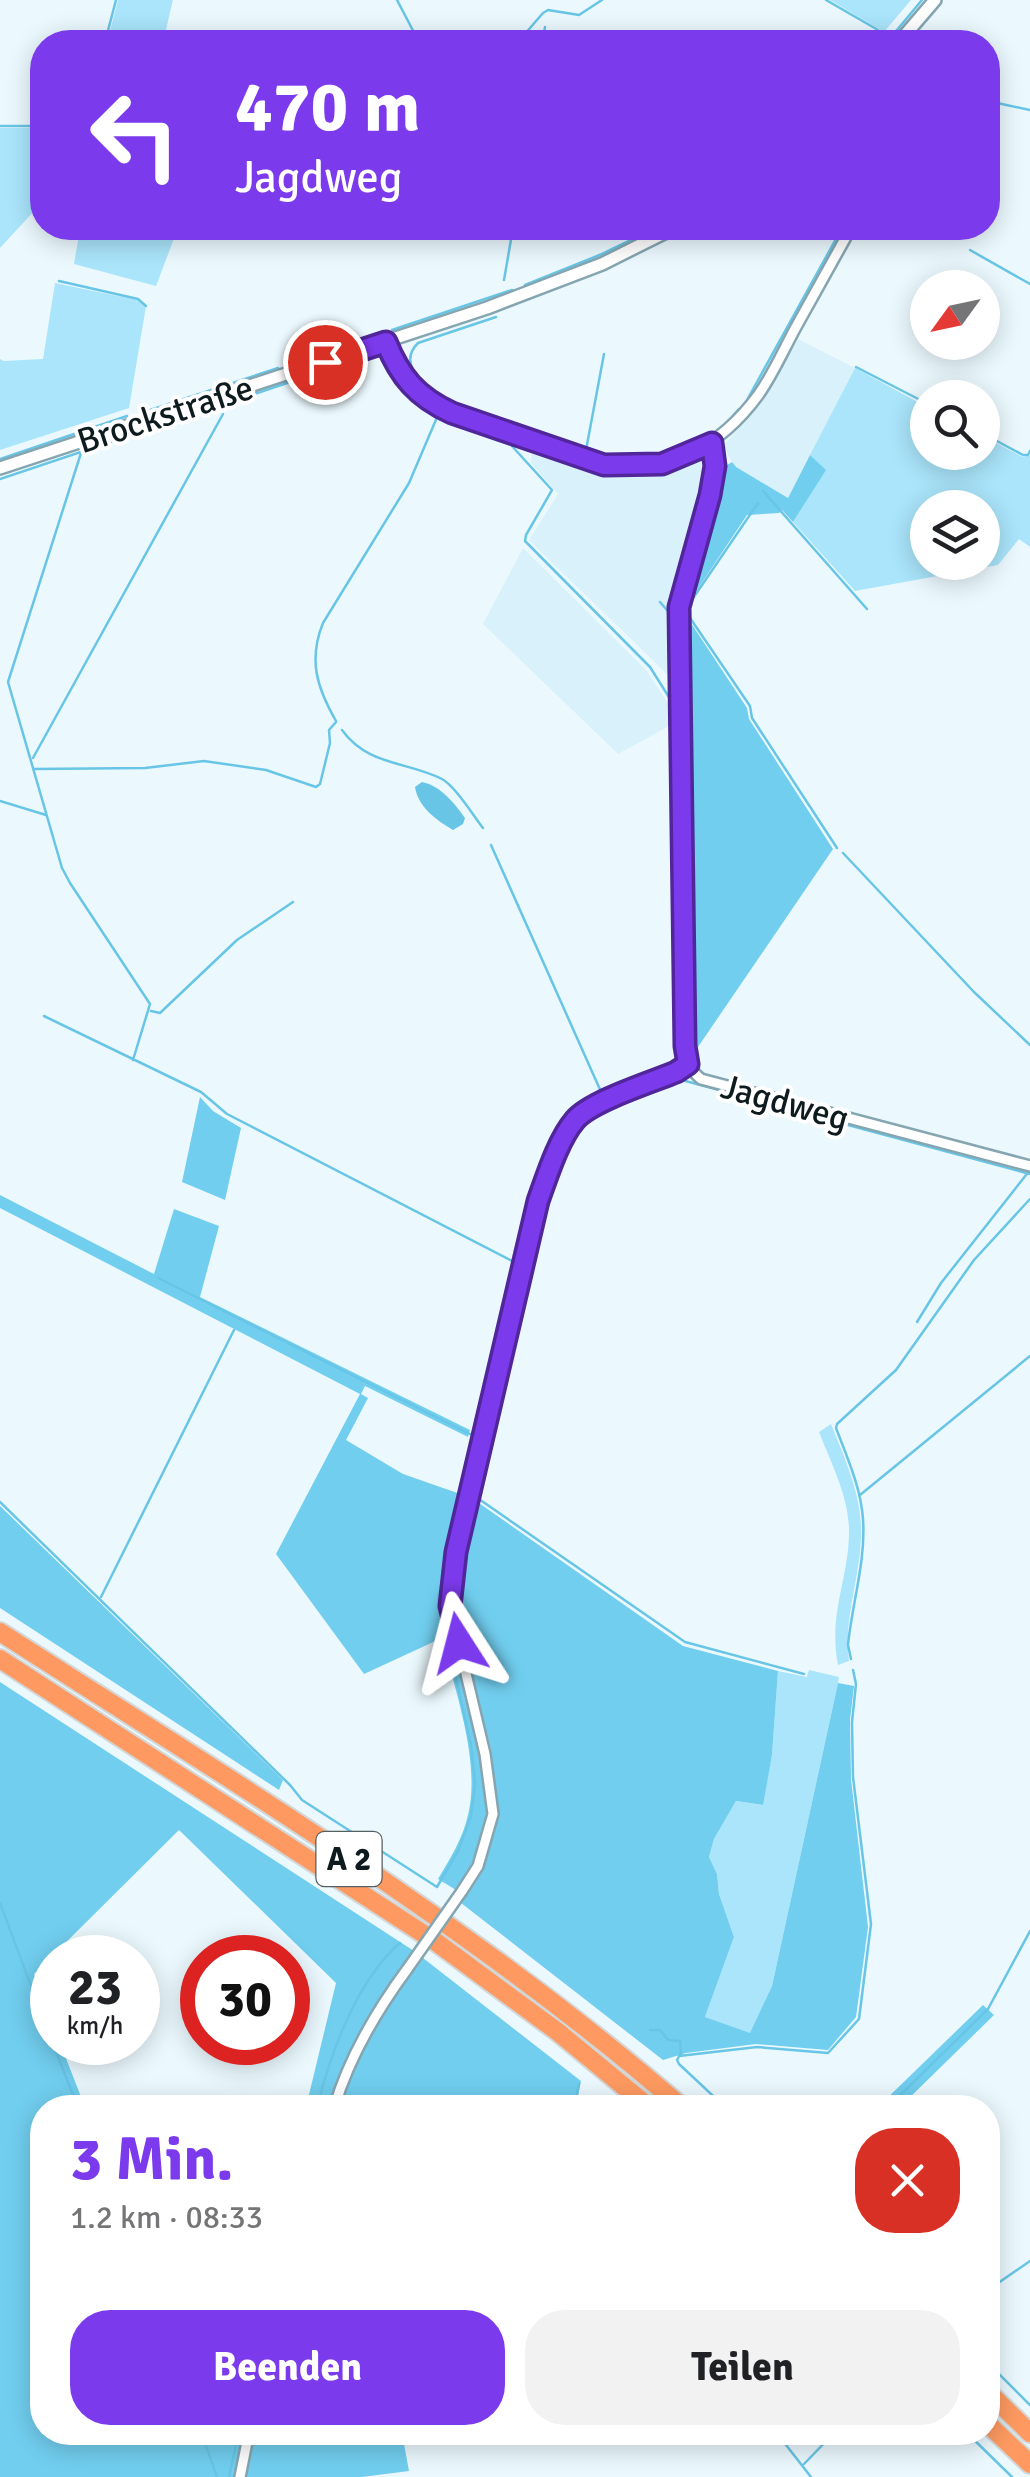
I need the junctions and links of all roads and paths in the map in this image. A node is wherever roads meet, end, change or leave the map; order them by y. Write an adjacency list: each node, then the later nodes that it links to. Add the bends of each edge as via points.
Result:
1 (934, 0): 2 (street)
2 (909, 30)
3 (650, 240): 5 (street, Brockstraße, via 566,279)
4 (845, 240): 6 (street, via 760,392)
5 (386, 342): 6 (street, via 410,385 431,403 604,465 662,464); 7 (street, Brockstraße)
6 (712, 443): 8 (street, Jagdweg, via 710,495 679,607)
7 (0, 468)
8 (688, 1064): 9 (street, Jagdweg, via 701,1079); 12 (street, bridge, via 576,1119 548,1171 456,1552 450,1606 485,1754 492,1814 478,1866 384,2000)
9 (1030, 1166)
10 (0, 1632): 14 (highway, A 2, via 504,1964)
11 (0, 1659): 13 (highway, A 2, via 436,1942)
12 (338, 2095)
13 (634, 2095)
14 (668, 2095)
15 (1000, 2404): 16 (highway)
16 (1030, 2433)
17 (1000, 2435): 19 (highway)
18 (247, 2445): 20 (street)
19 (1030, 2464)
20 (240, 2477)

